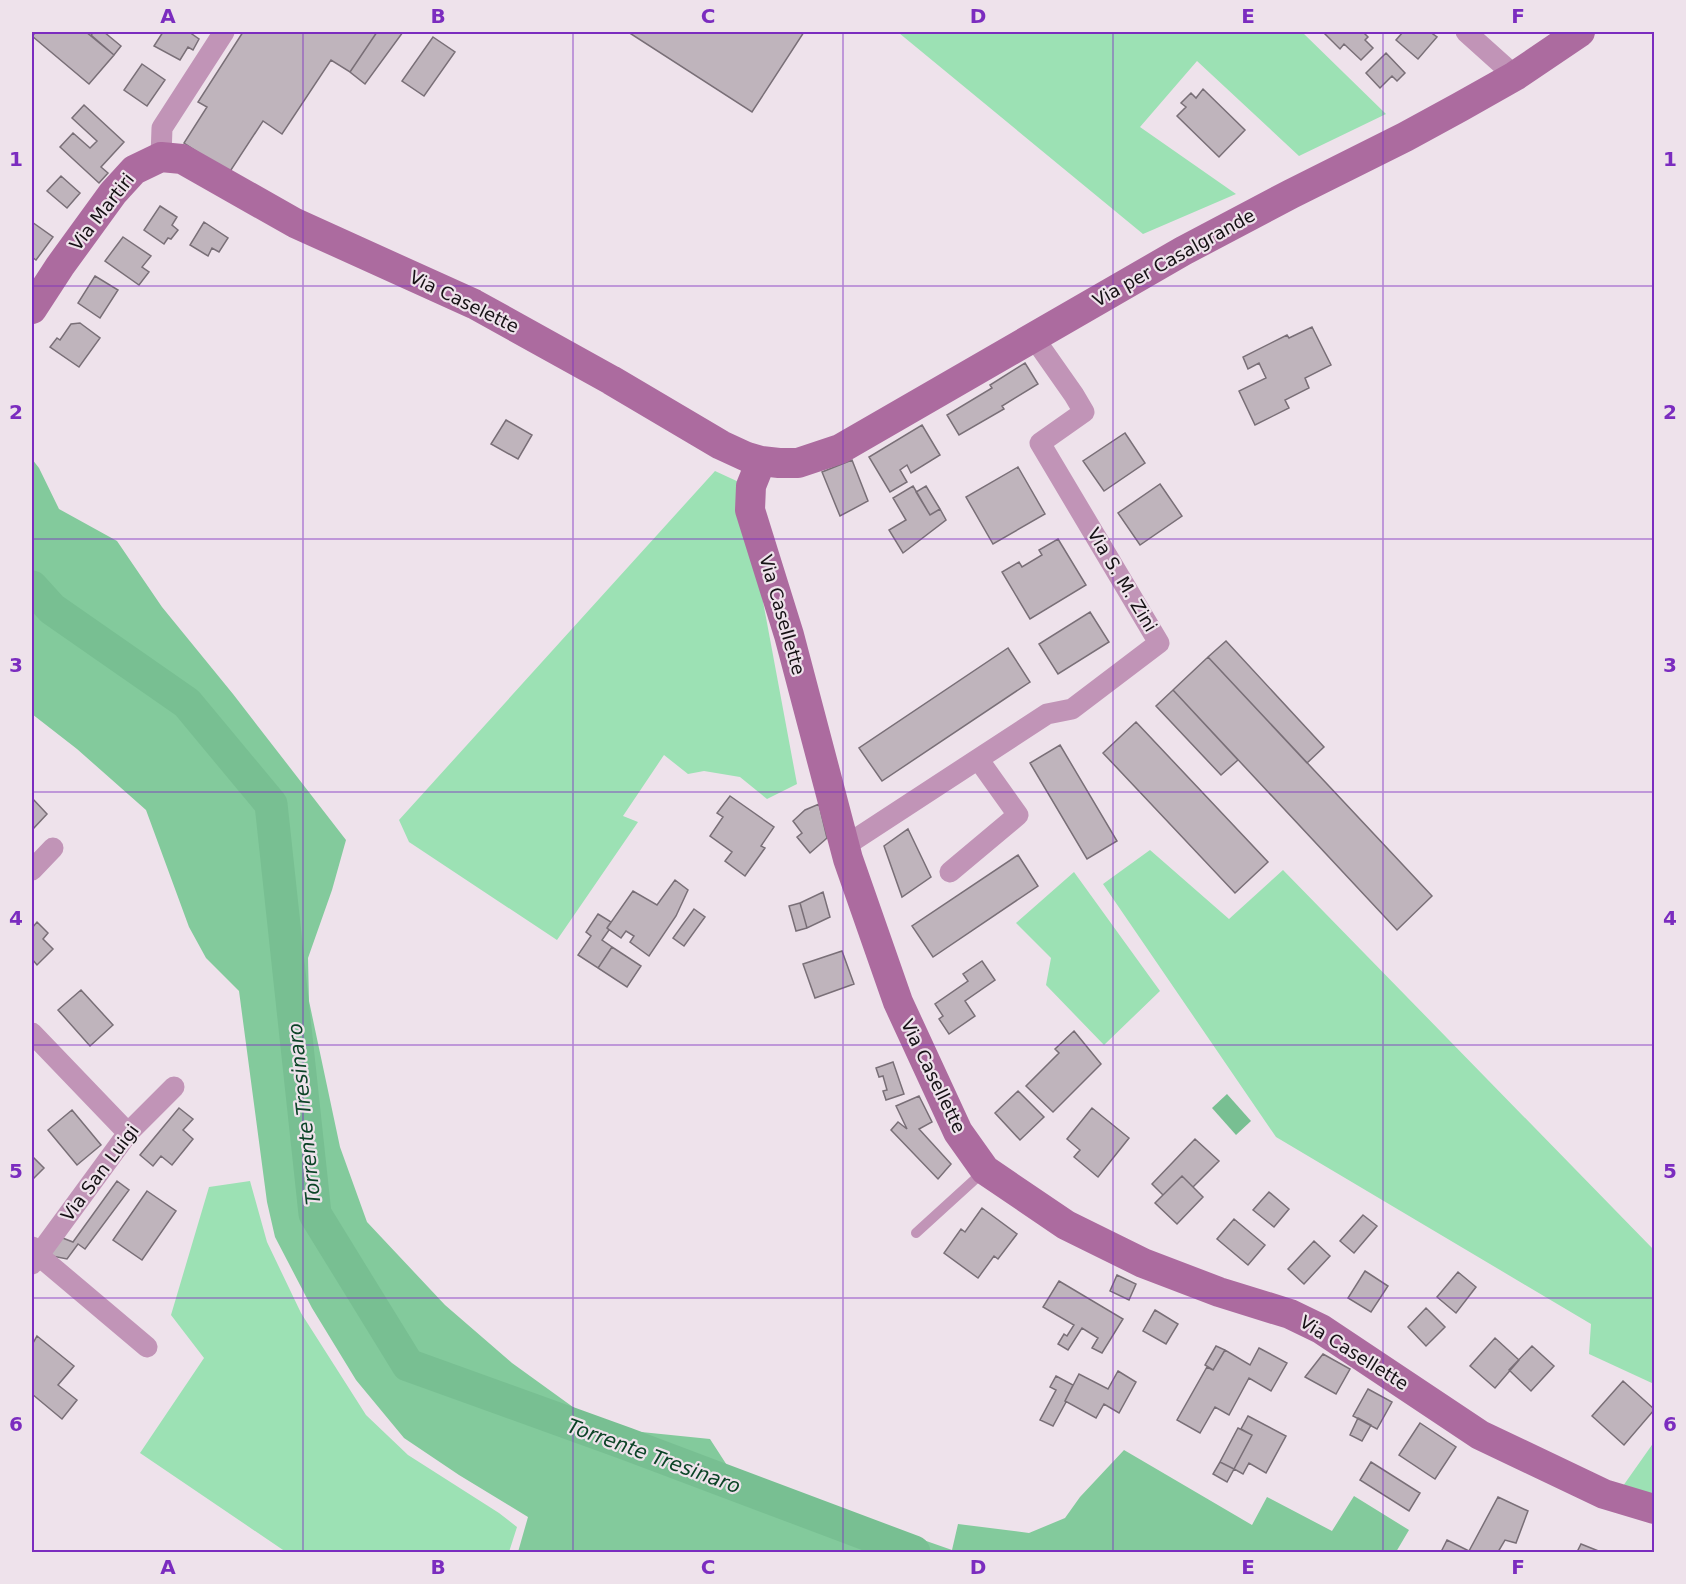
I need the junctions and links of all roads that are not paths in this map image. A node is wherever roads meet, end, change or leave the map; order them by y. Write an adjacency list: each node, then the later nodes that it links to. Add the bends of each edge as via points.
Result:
1 (224, 32): 5 (street, via 162,128)
2 (1466, 32): 4 (street)
3 (1580, 32): 4 (street, Via per Casalgrande)
4 (1515, 75): 8 (street, Via per Casalgrande, via 1405,137 1183,251 840,449 798,463)
5 (161, 157): 6 (street, Via Martiri, via 134,170 113,193); 8 (street, Via Caselette, via 182,159 295,223 474,304 721,445)
6 (32, 309)
7 (1041, 348): 9 (street, Via S. M. Zini, via 1084,412 1040,443 1159,643 1072,709 1047,714)
8 (760, 461): 10 (street, Via Casellette, via 751,486 750,510 789,635)
9 (978, 759): 10 (street, Via S. M. Zini); 13 (street, via 1018,815)
10 (844, 846): 17 (street, Via Casellette, via 898,1002 958,1131)
11 (53, 848): 12 (street)
12 (32, 870)
13 (950, 873)
14 (32, 1033): 16 (street)
15 (174, 1087): 16 (street, Via San Luigi)
16 (128, 1133): 19 (street, Via San Luigi)
17 (985, 1170): 18 (lane); 21 (street, Via Casellette, via 1066,1225 1143,1263 1290,1314 1321,1329 1480,1435 1604,1494)
18 (916, 1233)
19 (34, 1256): 20 (street)
20 (147, 1347)
21 (1654, 1509)

